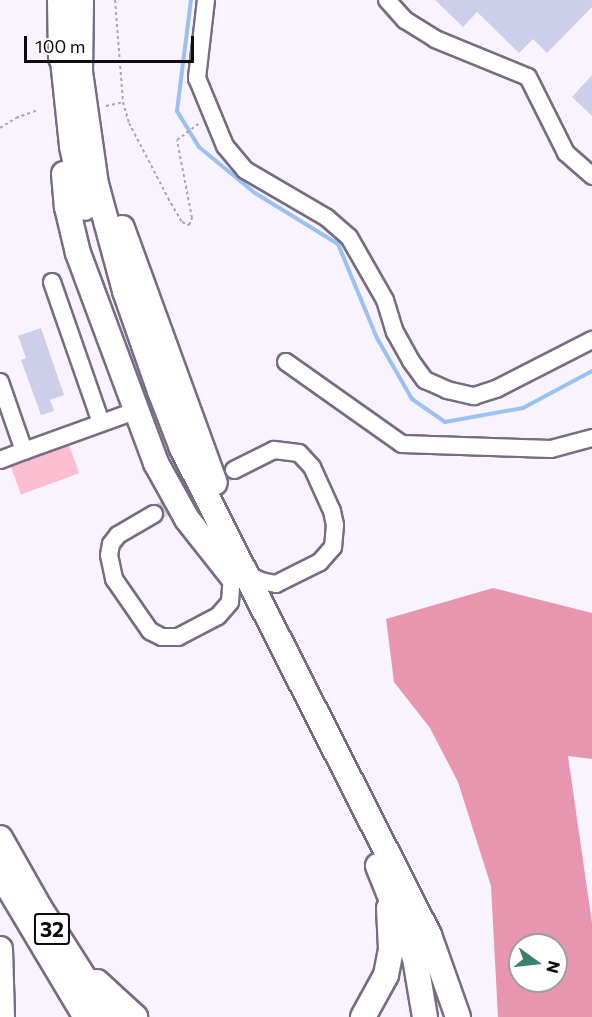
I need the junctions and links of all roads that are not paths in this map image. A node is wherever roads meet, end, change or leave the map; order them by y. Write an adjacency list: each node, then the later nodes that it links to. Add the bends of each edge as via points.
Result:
1 (60, 0): 5 (highway)
2 (206, 0): 8 (lane, via 197,78 225,146 245,171 327,218 349,237 386,300 405,351 425,380 474,396 498,388)
3 (387, 0): 6 (lane, via 405,20 435,39 528,77 567,153)
4 (80, 9): 18 (highway, via 80,72 91,158 125,291 182,448)
5 (61, 41): 11 (highway, via 64,165 71,226); 18 (highway, via 75,166 106,276 172,453)
6 (592, 176)
7 (52, 282): 12 (lane)
8 (592, 340)
9 (286, 362): 13 (lane, via 402,444 551,449)
10 (0, 382): 14 (lane)
11 (135, 411): 12 (lane); 18 (highway, via 170,492 187,519)
12 (101, 423): 14 (lane)
13 (592, 438)
14 (24, 451): 15 (lane)
15 (0, 460)
16 (234, 470): 18 (lane, via 274,450 299,453 312,467 335,525 333,547 320,562 279,583)
17 (154, 514): 18 (lane, via 118,535 109,555 111,572 119,588 150,631 162,637 178,637 218,616 230,602)
18 (240, 576): 20 (highway); 22 (highway)
19 (0, 838): 23 (highway, 32)
20 (378, 866): 29 (highway, via 390,910 391,949 381,988); 30 (highway, via 415,958)
21 (0, 873): 26 (highway, 32)
22 (412, 902): 31 (highway, via 430,967); 32 (highway)
23 (62, 945): 27 (highway, 32); 28 (highway)
24 (0, 949): 25 (highway)
25 (2, 1017)
26 (86, 1017)
27 (109, 1017)
28 (135, 1017)
29 (363, 1017)
30 (425, 1017)
31 (436, 1017)
32 (458, 1017)

